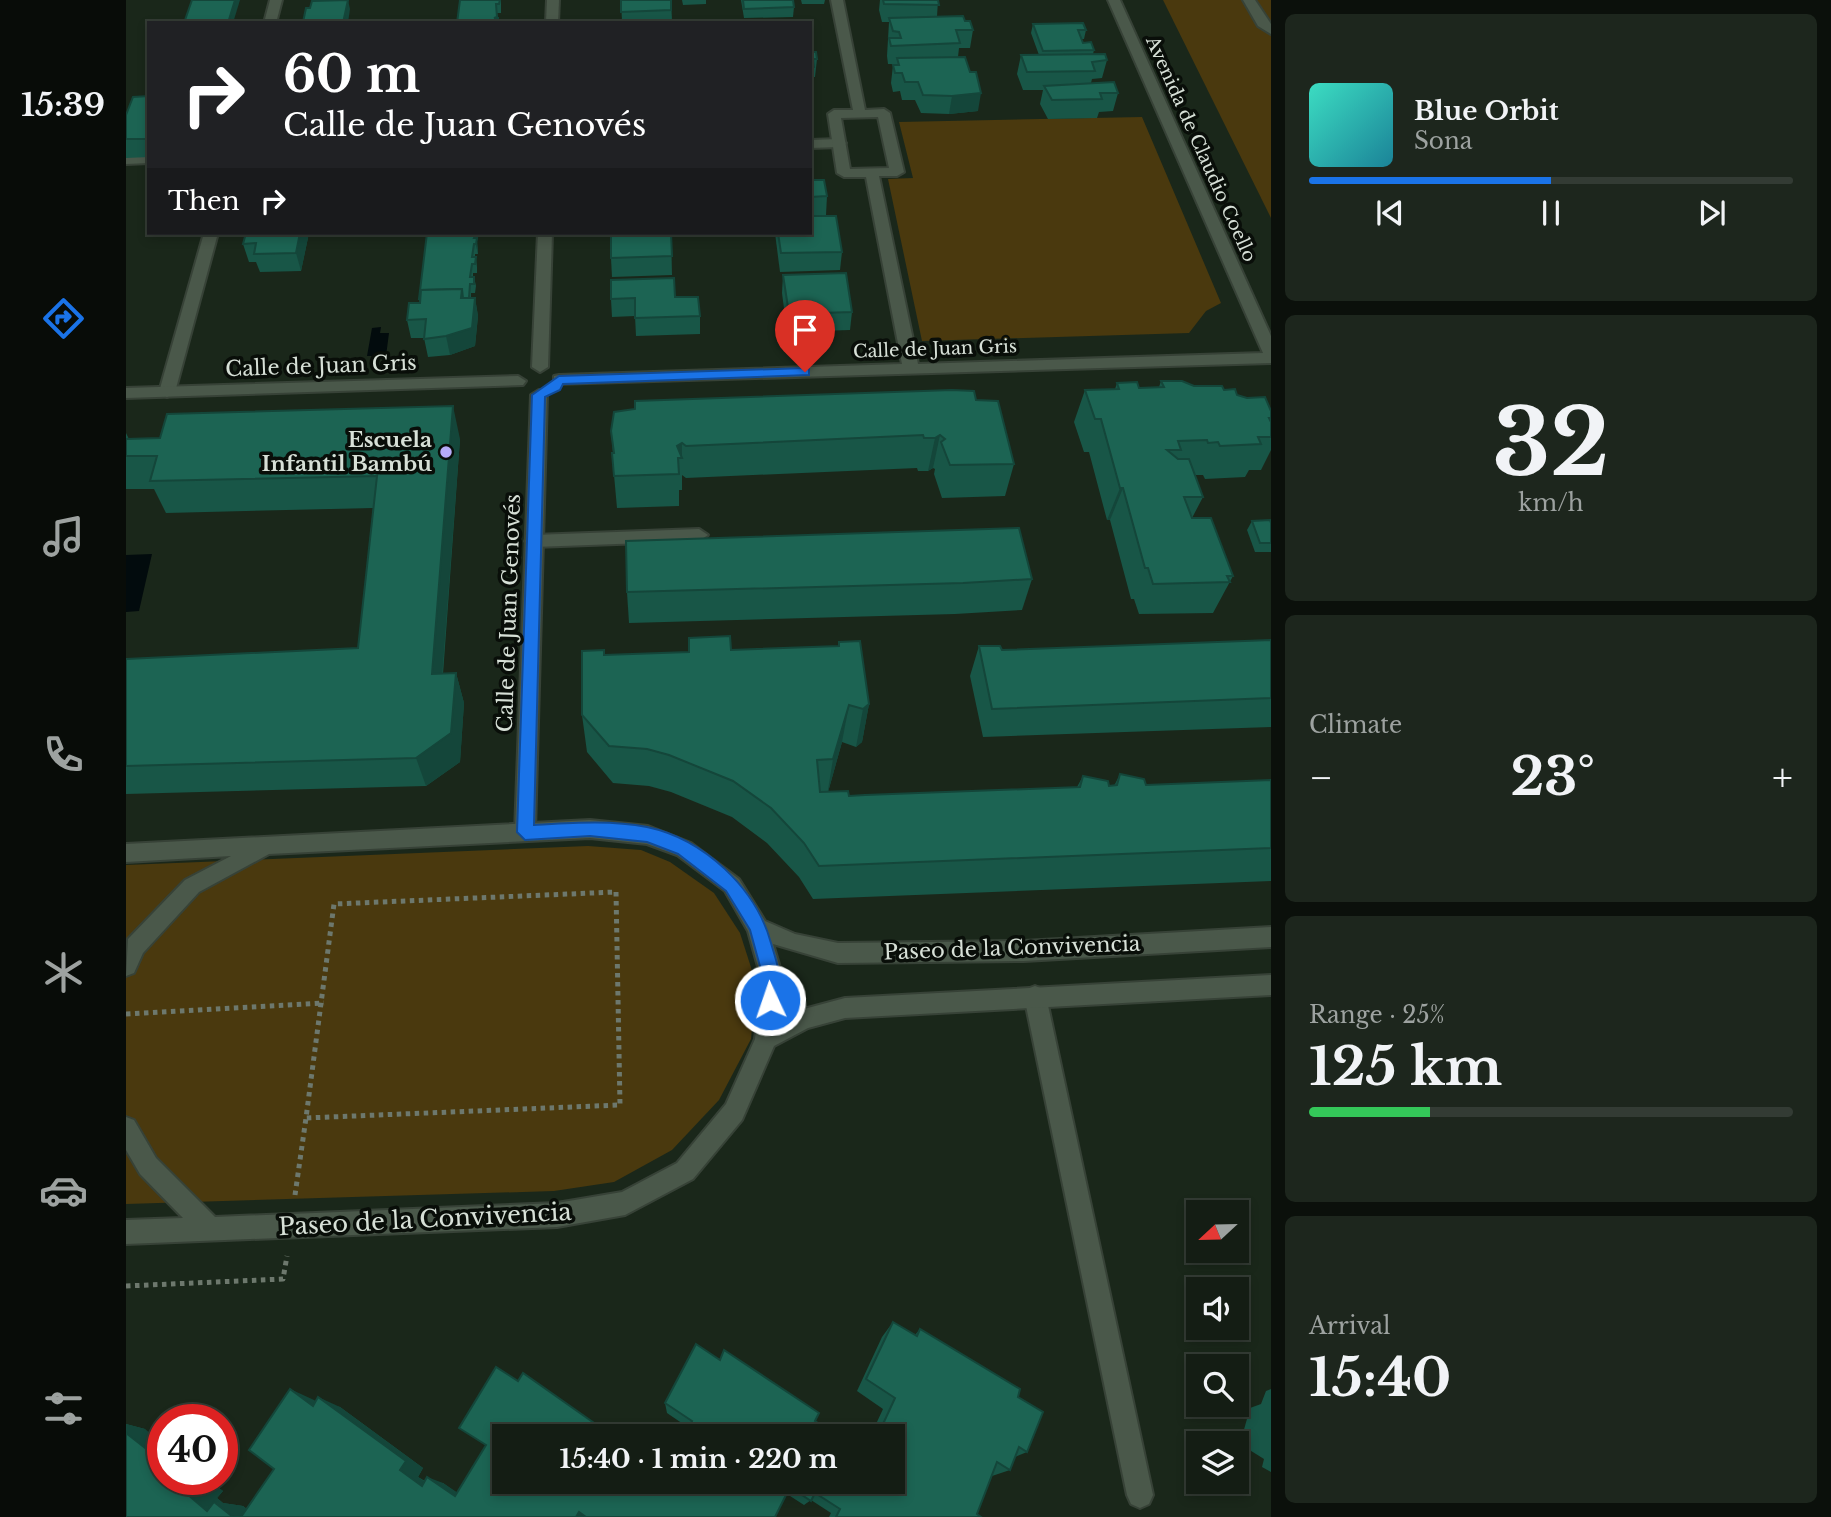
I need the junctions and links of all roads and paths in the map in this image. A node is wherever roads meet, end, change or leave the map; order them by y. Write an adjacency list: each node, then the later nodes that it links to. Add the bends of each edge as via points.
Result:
1 (276, 0): 6 (street)
2 (553, 0): 7 (street)
3 (836, 0): 9 (street)
4 (1114, 0): 17 (street, Avenida de Claudio Coello)
5 (1248, 0): 8 (street)
6 (271, 21)
7 (552, 21)
8 (1271, 31)
9 (860, 114): 10 (street, via 834,114); 14 (street, via 884,113 897,172)
10 (839, 143): 11 (street); 14 (street, via 844,173)
11 (812, 144)
12 (147, 159): 13 (street)
13 (126, 160)
14 (872, 173): 19 (street)
15 (210, 235): 22 (street)
16 (545, 235): 18 (street)
17 (1269, 347): 19 (street, Calle de Juan Gris)
18 (540, 368): 20 (street, via 549,369); 21 (street, via 529,369)
19 (911, 369): 20 (street, Calle de Juan Gris)
20 (559, 380): 24 (street, via 556,387)
21 (518, 381): 22 (street, Calle de Juan Gris); 24 (street, via 520,388)
22 (167, 392): 23 (street, Calle de Juan Gris)
23 (126, 393)
24 (539, 395): 26 (street, Calle de Juan Genovés)
25 (699, 535): 26 (street)
26 (534, 541): 27 (street, Calle de Juan Genovés)
27 (525, 832): 28 (street, Paseo de la Convivencia); 30 (street, Paseo de la Convivencia, via 590,829 636,834 684,849 732,885)
28 (268, 848): 29 (street, Paseo de la Convivencia); 32 (street, Paseo de la Convivencia, via 192,886 135,946)
29 (126, 853)
30 (758, 928): 31 (street, Paseo de la Convivencia, via 794,943 838,953 1024,951); 37 (street, Paseo de la Convivencia, via 772,981)
31 (1271, 937)
32 (126, 966)
33 (1271, 985): 34 (street)
34 (1035, 996): 37 (street, via 845,1008 804,1019); 41 (street)
35 (324, 1003): 35 (path, via 334,904 616,892 620,1105 306,1118); 36 (path)
36 (126, 1014)
37 (766, 1039): 39 (street, Paseo de la Convivencia, via 734,1112 685,1171 625,1203 557,1215)
38 (126, 1128): 39 (street, via 148,1166)
39 (209, 1227): 40 (street, Paseo de la Convivencia)
40 (126, 1232)
41 (1140, 1495)

